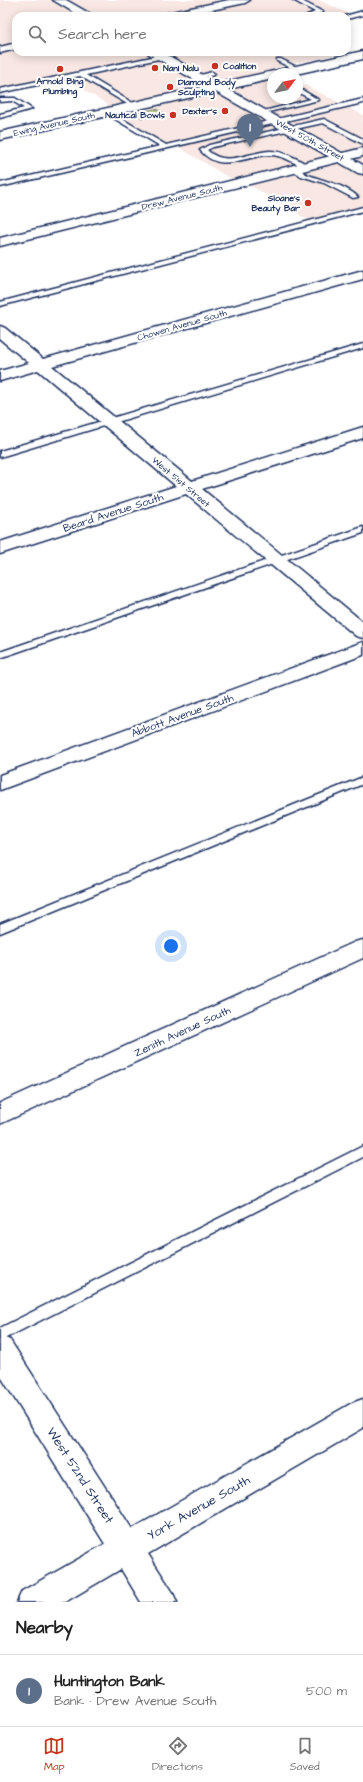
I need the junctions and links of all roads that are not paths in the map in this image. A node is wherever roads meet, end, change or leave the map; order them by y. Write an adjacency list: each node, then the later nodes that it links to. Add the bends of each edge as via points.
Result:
1 (58, 0): 4 (street)
2 (245, 0): 5 (street)
3 (296, 0): 6 (lane)
4 (80, 12)
5 (186, 12)
6 (320, 12)
7 (363, 13): 8 (lane)
8 (351, 16)
9 (12, 47): 10 (street)
10 (0, 50)
11 (363, 55): 16 (street, Ewing Avenue South)
12 (145, 56): 17 (lane)
13 (161, 56): 19 (street, West 50th Street)
14 (279, 60): 15 (lane)
15 (295, 68)
16 (303, 69)
17 (81, 74): 22 (lane); 28 (lane)
18 (212, 74): 19 (lane)
19 (197, 77): 21 (street, West 50th Street)
20 (267, 77): 21 (street, Ewing Avenue South)
21 (217, 88): 28 (street, Ewing Avenue South); 30 (street, West 50th Street)
22 (0, 91)
23 (303, 92): 26 (lane, via 316,100)
24 (0, 100): 31 (lane, via 13,99 29,109)
25 (363, 101): 32 (lane)
26 (303, 103)
27 (299, 104): 30 (lane)
28 (134, 106): 29 (street, Ewing Avenue South)
29 (107, 112): 35 (street, Ewing Avenue South); 37 (lane)
30 (262, 113): 32 (street, West 50th Street)
31 (0, 116)
32 (276, 121): 34 (street, West 50th Street); 37 (lane)
33 (314, 123): 34 (lane); 36 (lane, via 348,140); 36 (lane, via 324,121)
34 (290, 129): 38 (street, West 50th Street); 39 (lane, via 210,146 203,150 215,159 225,161 273,154 288,156)
35 (0, 136)
36 (363, 142): 38 (street, Drew Avenue South)
37 (166, 146): 41 (lane)
38 (341, 158): 39 (street, Drew Avenue South); 40 (street, West 50th Street)
39 (300, 168): 42 (lane, via 303,175 326,182); 44 (street, Drew Avenue South)
40 (363, 170)
41 (0, 185)
42 (355, 197)
43 (363, 209): 46 (lane)
44 (0, 242)
45 (363, 274): 49 (street, Chowen Avenue South)
46 (0, 304)
47 (0, 331): 49 (street, West 51st Street)
48 (363, 346): 51 (lane)
49 (40, 364): 50 (street, Chowen Avenue South); 51 (street, West 51st Street)
50 (0, 376)
51 (109, 421): 53 (lane); 54 (street, West 51st Street)
52 (363, 432): 54 (street, Beard Avenue South)
53 (0, 454)
54 (188, 487): 56 (street, Beard Avenue South); 57 (street, West 51st Street)
55 (363, 530): 57 (lane)
56 (0, 548)
57 (277, 560): 58 (street, West 51st Street); 60 (lane)
58 (363, 632)
59 (363, 648): 62 (street, Abbott Avenue South)
60 (0, 655)
61 (363, 780): 63 (lane)
62 (0, 782)
63 (0, 929)
64 (363, 948): 65 (street, Zenith Avenue South)
65 (0, 1114)
66 (363, 1151): 67 (lane)
67 (0, 1336)
68 (0, 1349): 70 (street, West 52nd Street)
69 (363, 1412): 70 (street, York Avenue South)
70 (127, 1548): 71 (street, York Avenue South); 72 (street, West 52nd Street)
71 (34, 1602)
72 (160, 1602)

